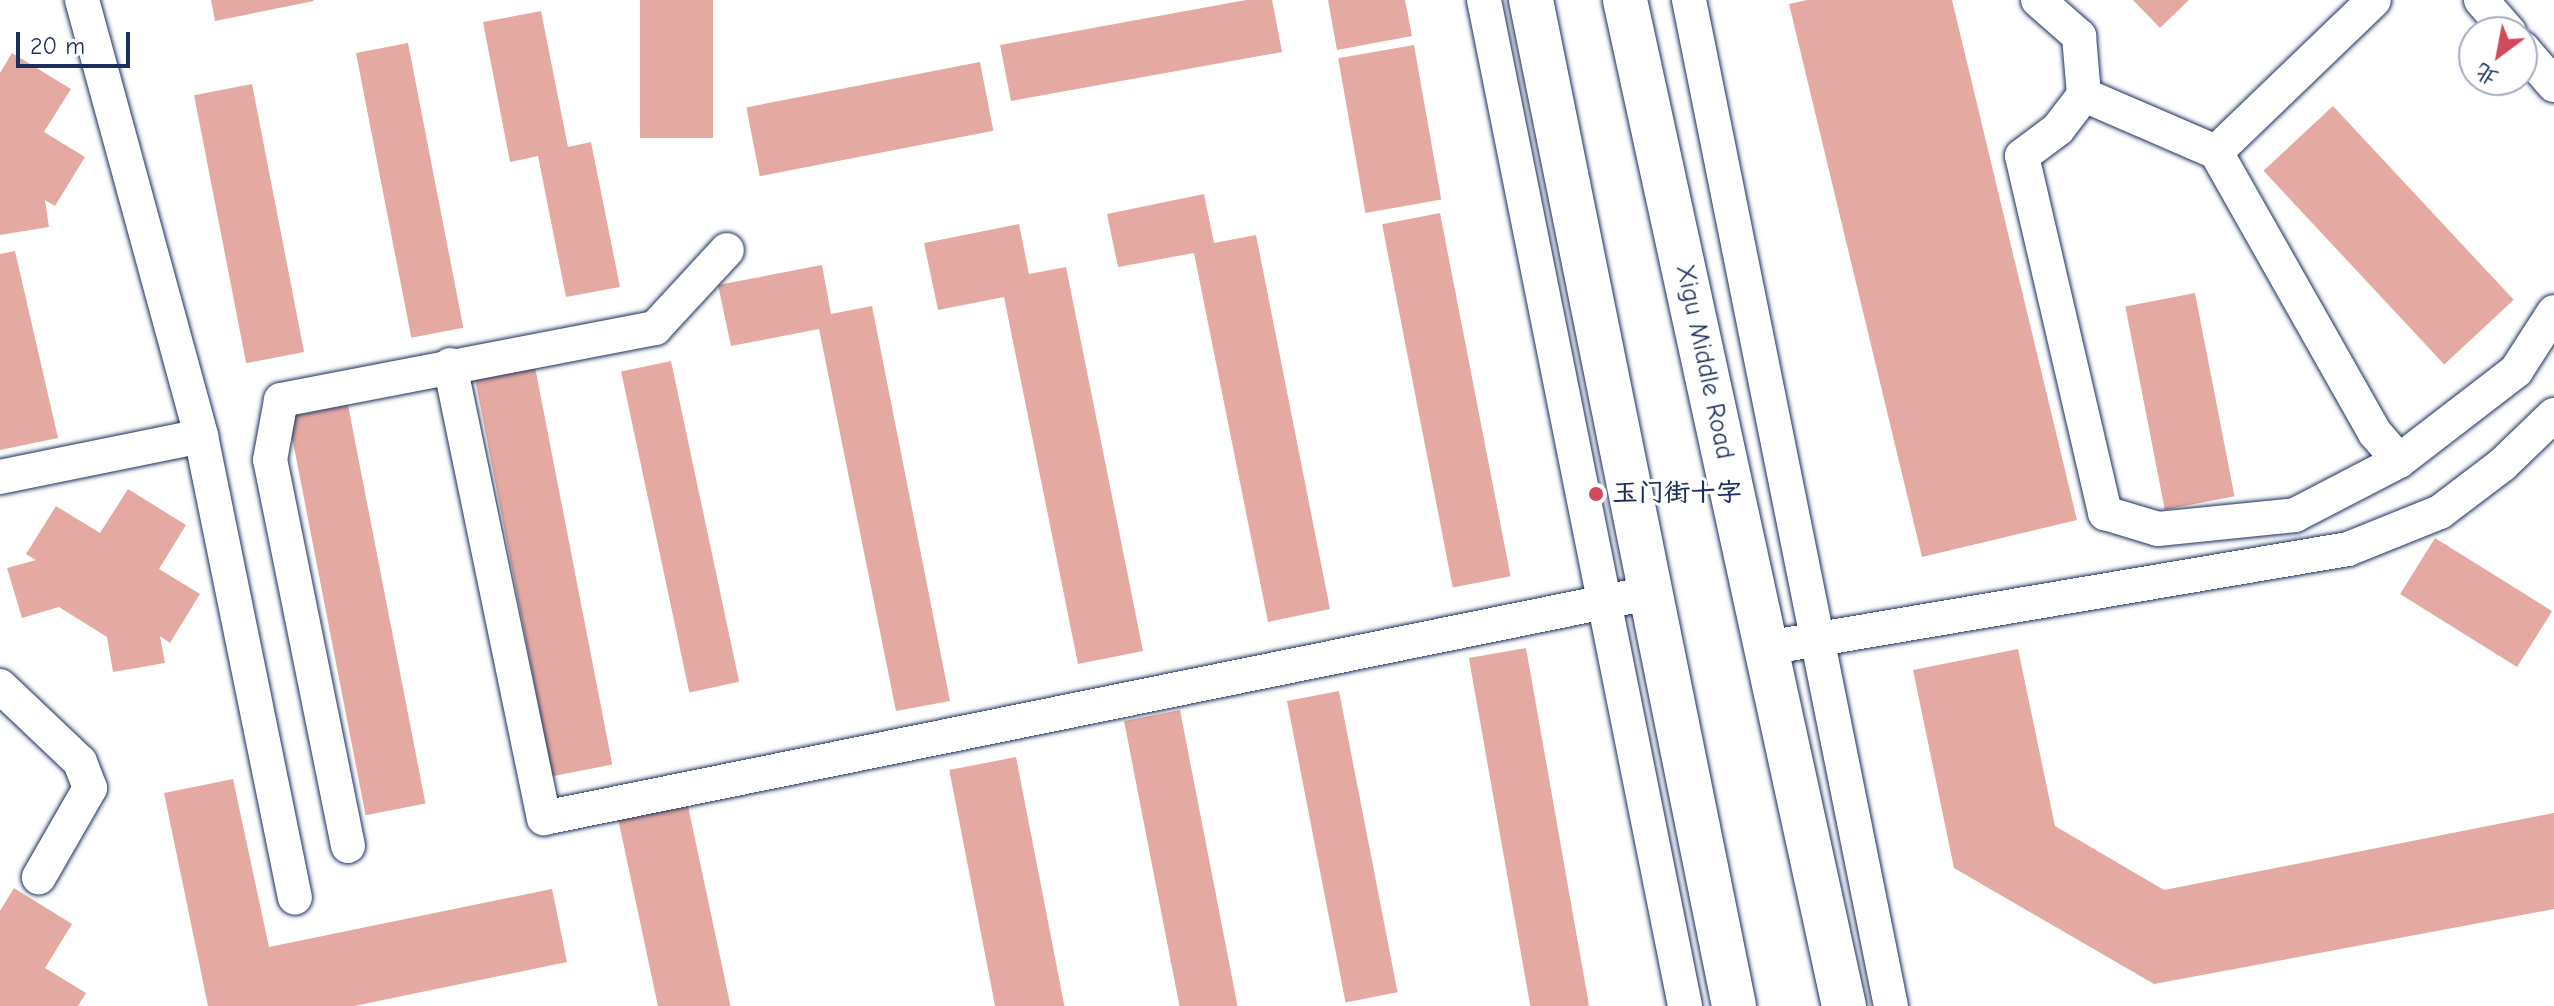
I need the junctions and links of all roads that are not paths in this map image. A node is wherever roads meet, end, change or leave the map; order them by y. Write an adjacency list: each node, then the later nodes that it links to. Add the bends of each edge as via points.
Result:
1 (82, 0): 18 (street)
2 (1484, 0): 22 (street)
3 (1531, 0): 21 (main road)
4 (1625, 0): 24 (main road, Xigu Middle Road)
5 (1689, 0): 23 (street)
6 (2038, 0): 12 (street, via 2079,36)
7 (2374, 0): 13 (street)
8 (2481, 0): 9 (street)
9 (2495, 16)
10 (2538, 66): 11 (street)
11 (2554, 85)
12 (2084, 95): 13 (street); 19 (street, via 2058,129 2022,156 2105,513 2158,529 2295,515)
13 (2216, 152): 19 (street, via 2375,433)
14 (727, 250): 16 (street, via 655,328)
15 (2554, 312): 19 (street, via 2516,371)
16 (450, 365): 22 (street, via 544,818); 26 (street, via 281,400 270,460)
17 (2554, 415): 23 (street, via 2502,465 2440,512 2348,549)
18 (201, 436): 20 (street); 28 (street)
19 (2399, 461)
20 (0, 477)
21 (1649, 593): 22 (street); 30 (main road)
22 (1603, 602): 29 (street)
23 (1818, 640): 24 (street); 32 (street)
24 (1766, 648): 31 (main road, Xigu Middle Road)
25 (0, 686): 27 (street, via 80,762 90,788)
26 (348, 846)
27 (39, 877)
28 (295, 898)
29 (1685, 1006)
30 (1734, 1006)
31 (1844, 1006)
32 (1891, 1006)

